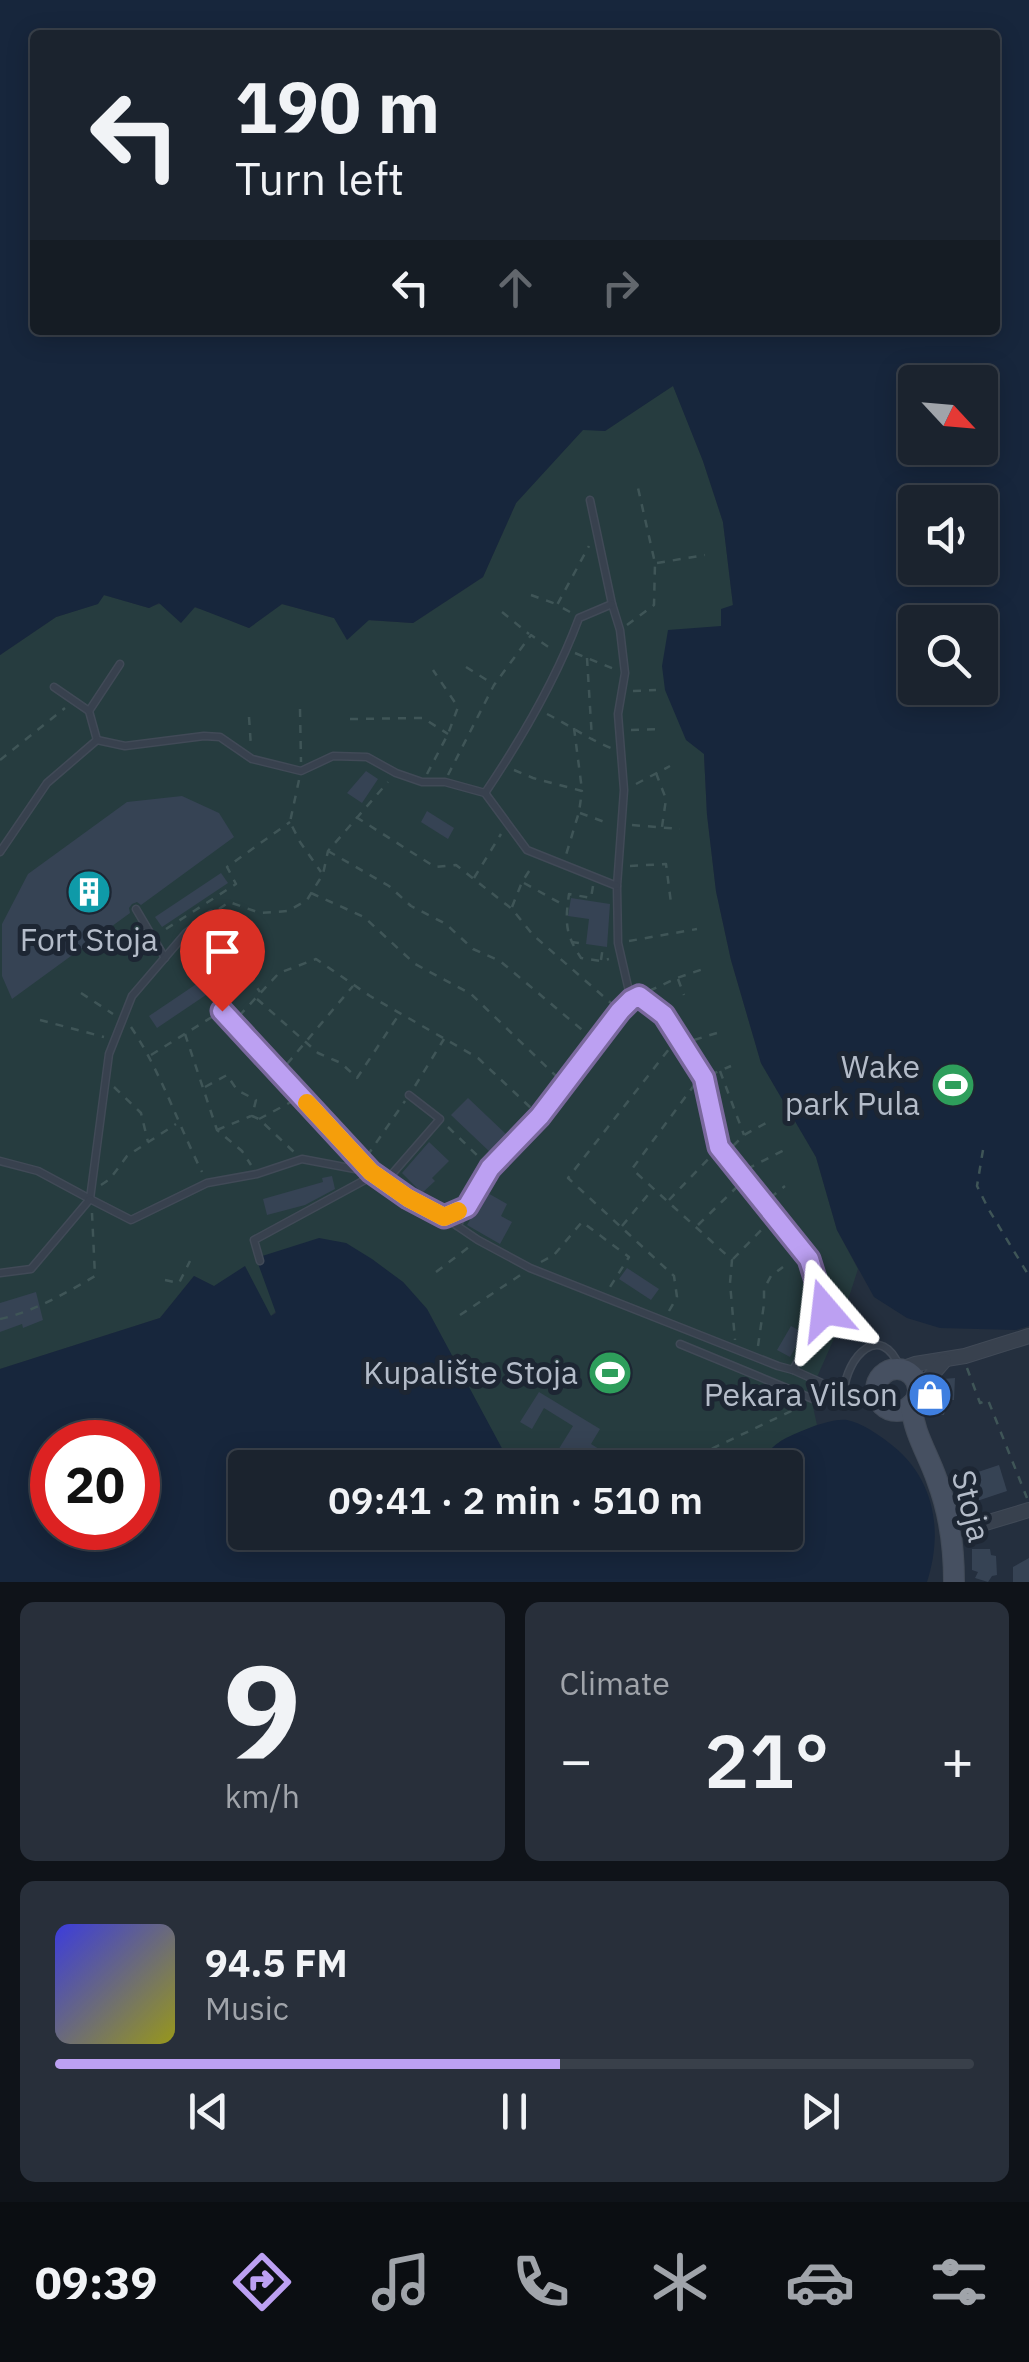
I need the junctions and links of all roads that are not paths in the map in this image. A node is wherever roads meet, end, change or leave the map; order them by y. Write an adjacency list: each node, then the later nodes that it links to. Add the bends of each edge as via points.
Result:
1 (590, 500): 2 (lane)
2 (612, 604): 7 (lane, via 579,618 536,710); 9 (lane, via 625,673 618,714 624,790)
3 (120, 664): 5 (lane)
4 (54, 687): 5 (lane)
5 (88, 711): 6 (lane)
6 (97, 740): 7 (lane, via 124,746 220,737 252,758 301,771 333,756 368,757 422,782); 8 (lane, via 47,783)
7 (485, 794): 9 (lane, via 527,850)
8 (0, 852)
9 (617, 886): 13 (lane, via 620,956)
10 (136, 909): 12 (lane)
11 (211, 914): 12 (lane)
12 (165, 958): 19 (lane, via 132,996 109,1054)
13 (635, 998): 20 (lane, via 490,1168); 29 (lane, via 664,1015 681,1040 703,1076 722,1150 809,1259 825,1310)
14 (222, 1011): 17 (lane)
15 (409, 1095): 18 (lane, via 440,1120)
16 (0, 1161): 19 (lane)
17 (373, 1173): 18 (lane); 19 (lane, via 302,1160 207,1183 131,1220); 23 (lane, via 254,1240)
18 (386, 1181): 21 (lane)
19 (91, 1195): 24 (lane, via 30,1269)
20 (467, 1207): 21 (lane); 22 (lane)
21 (444, 1217): 22 (lane)
22 (457, 1226): 29 (lane, via 530,1268)
23 (260, 1261)
24 (0, 1274)
25 (680, 1344): 30 (lane, via 813,1399)
26 (1022, 1344): 27 (street)
27 (944, 1361): 28 (street); 31 (street)
28 (901, 1369): 30 (lane, via 890,1349 874,1345 849,1368); 31 (main road, via 912,1375); 32 (main road, via 887,1371 876,1388)
29 (794, 1370): 30 (lane)
30 (844, 1392): 32 (lane)
31 (914, 1398): 32 (main road, via 902,1410); 33 (main road, via 912,1424)
32 (884, 1406): 33 (main road)
33 (921, 1446): 35 (main road, Stoja)
34 (1029, 1506): 35 (street)
35 (952, 1533): 36 (main road, Stoja)
36 (954, 1582)

